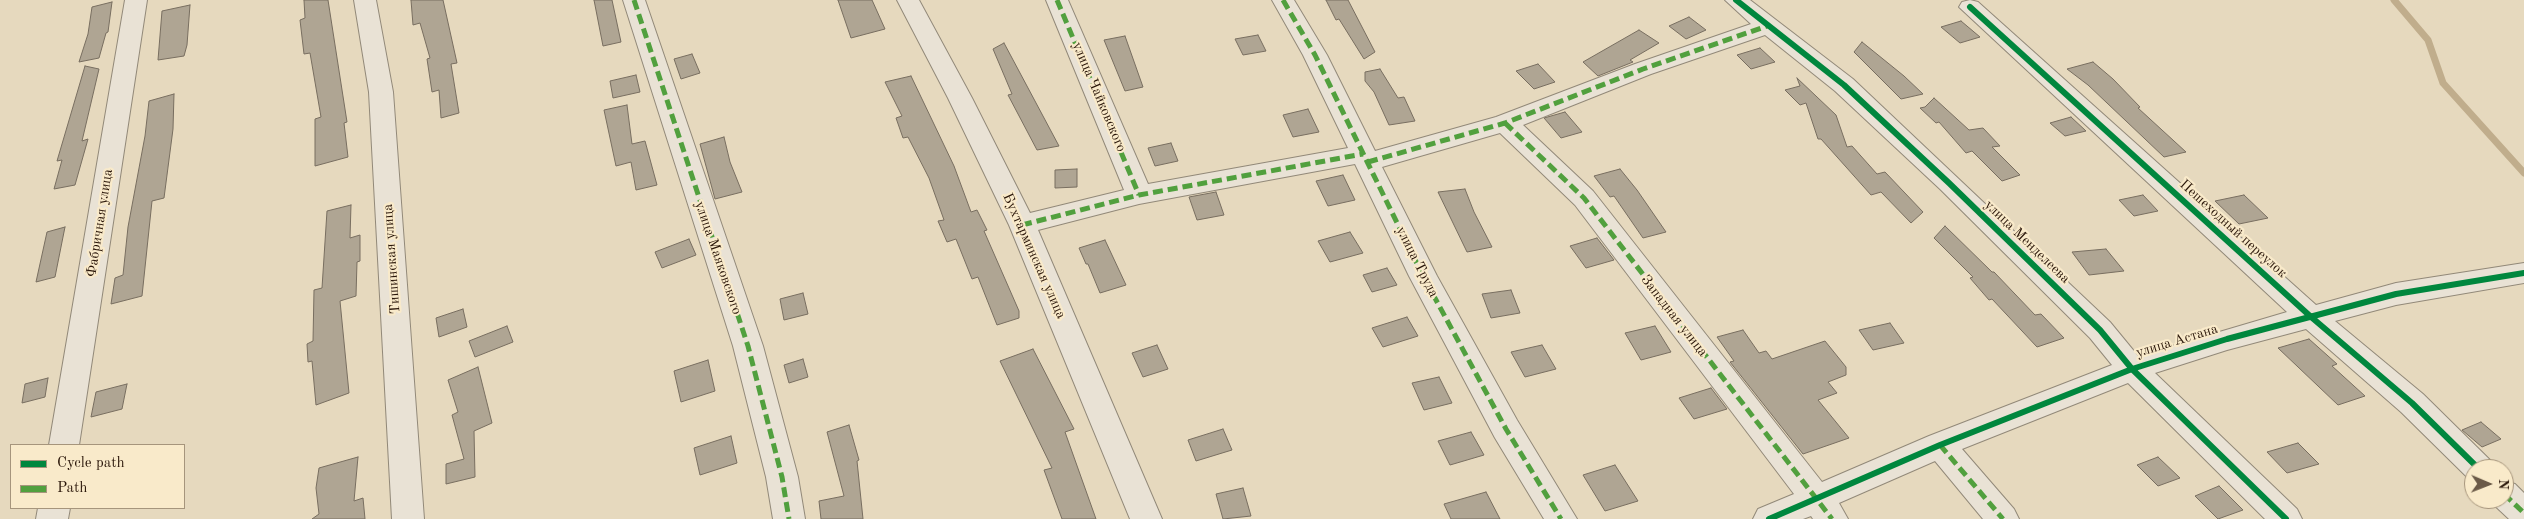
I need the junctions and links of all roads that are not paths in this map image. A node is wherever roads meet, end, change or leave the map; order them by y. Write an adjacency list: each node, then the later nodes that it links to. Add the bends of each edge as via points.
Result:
1 (136, 0): 17 (street, Фабричная улица)
2 (365, 0): 23 (street, Тишинская улица, via 381,92)
3 (634, 0): 24 (street, улица Маяковского, via 748,346 782,477)
4 (908, 0): 13 (street, Бухтарминская улица)
5 (1057, 0): 12 (street, улица Чайковского)
6 (1283, 0): 11 (street, улица Труда, via 1315,56)
7 (1736, 0): 9 (street, улица Менделеева)
8 (1970, 7): 15 (street, Пешеходный переулок)
9 (1770, 25): 10 (street, via 1643,69); 16 (street, улица Менделеева, via 1844,85 1949,183 2100,330)
10 (1505, 123): 11 (street); 21 (street, Западная улица, via 1584,198)
11 (1365, 158): 12 (street); 26 (street, улица Труда, via 1423,276 1506,429)
12 (1139, 195): 13 (street)
13 (1022, 224): 25 (street, Бухтарминская улица)
14 (2524, 272): 15 (street, улица Астана, via 2396,294)
15 (2310, 316): 16 (street, улица Астана); 19 (street, Пешеходный переулок, via 2412,403)
16 (2132, 368): 18 (street, улица Астана); 29 (street, улица Менделеева)
17 (64, 444)
18 (1940, 445): 21 (street, улица Астана); 28 (street)
19 (2469, 459)
20 (2514, 504): 22 (street)
21 (1823, 509): 27 (street, улица Астана)
22 (2524, 513)
23 (408, 519)
24 (789, 519)
25 (1146, 519)
26 (1561, 519)
27 (1769, 519)
28 (2004, 519)
29 (2286, 519)

